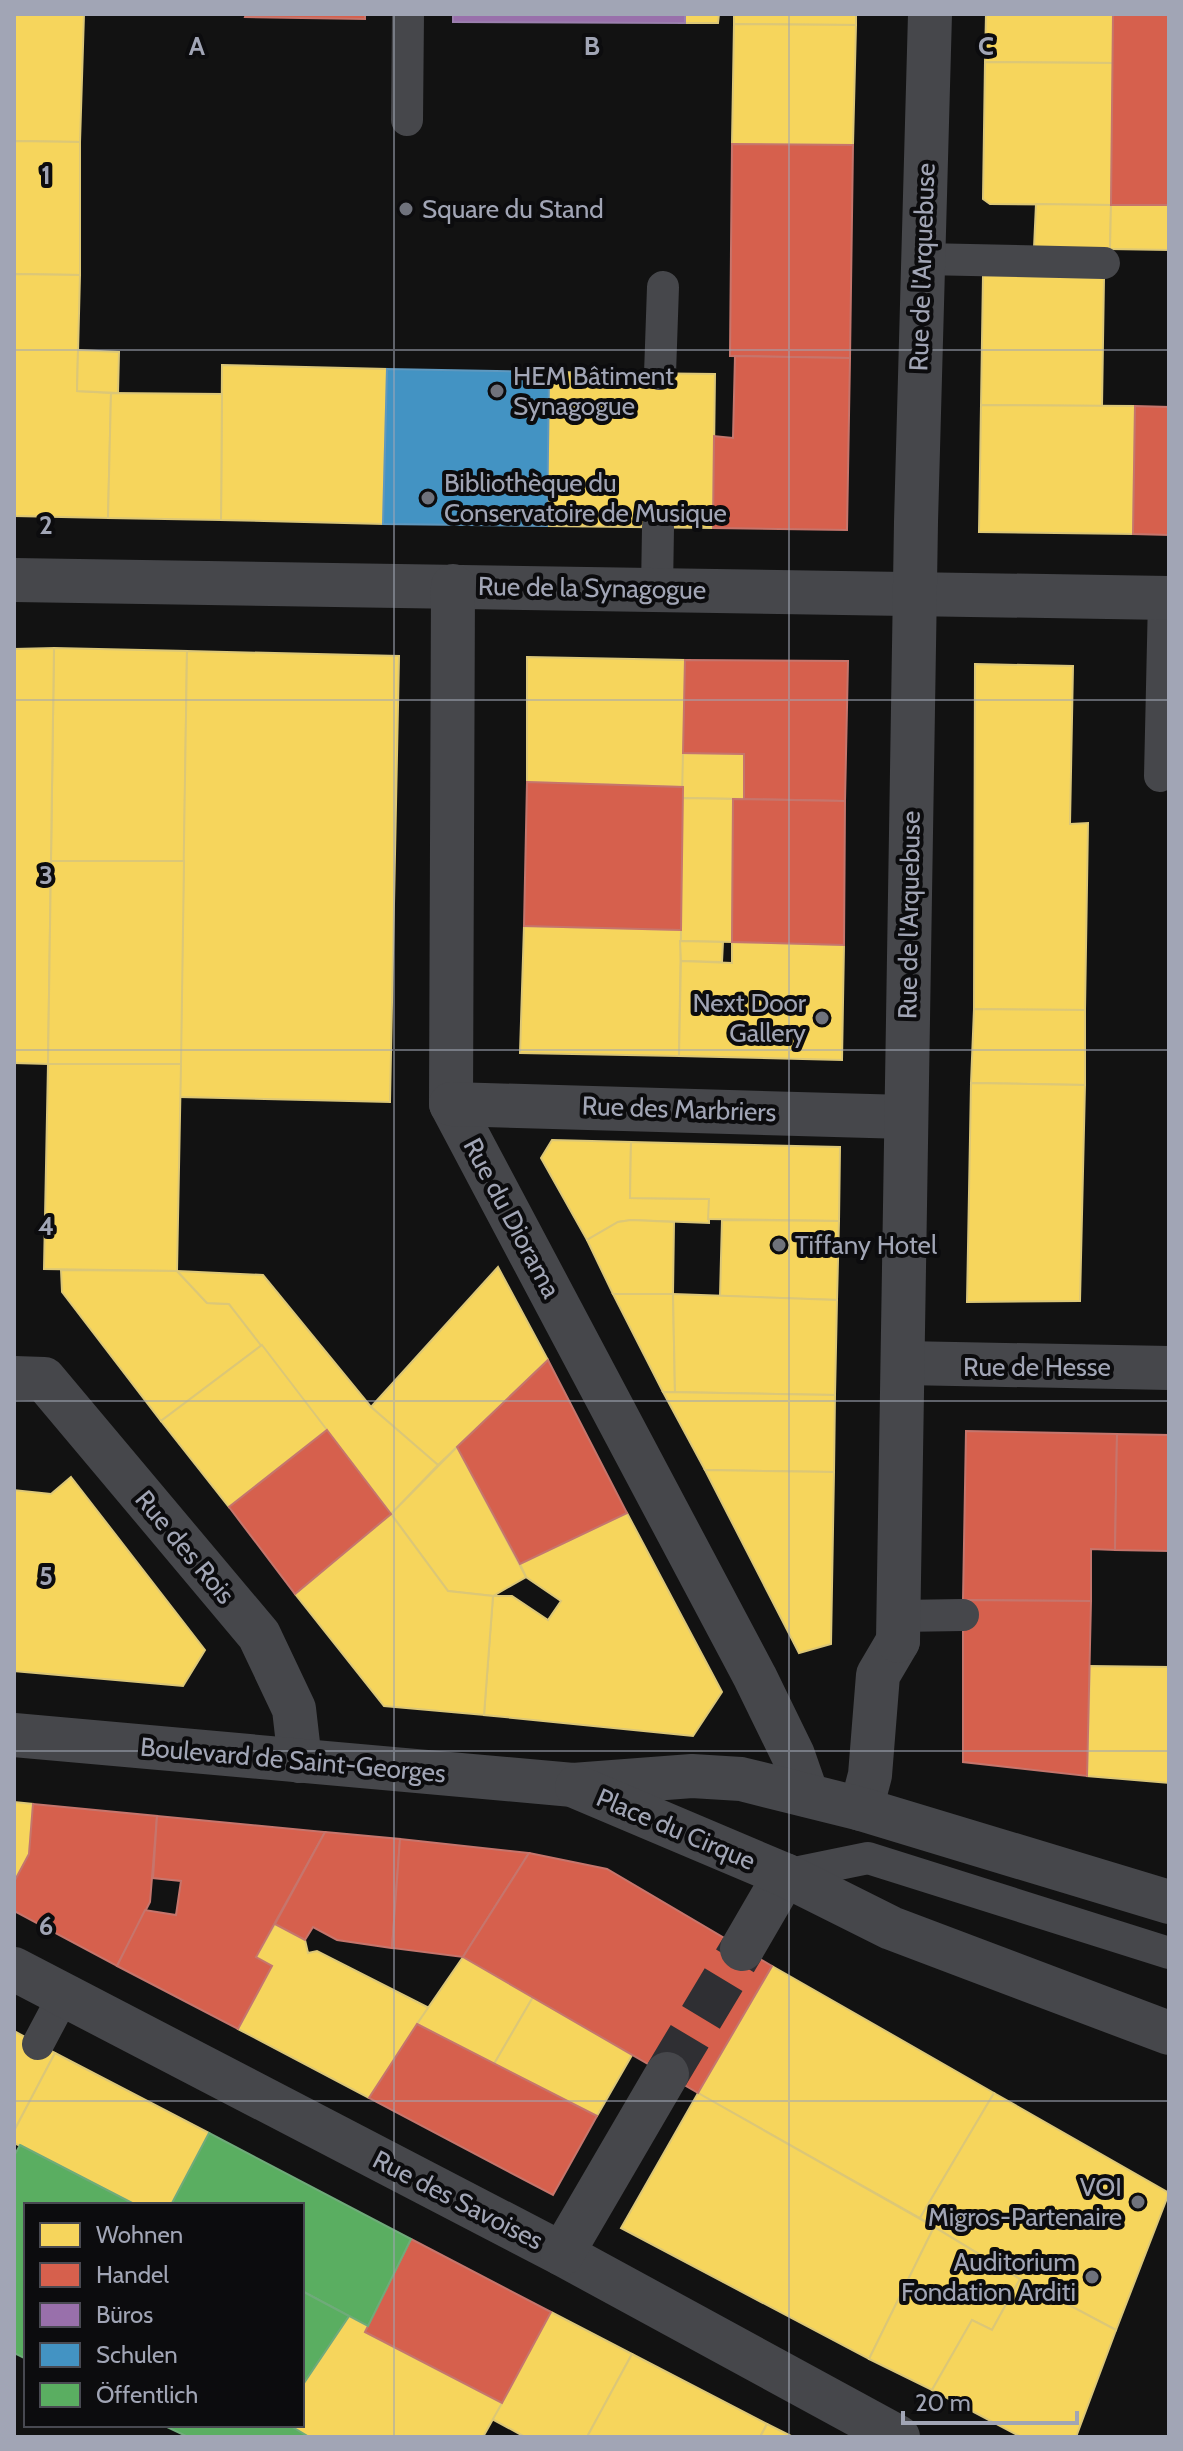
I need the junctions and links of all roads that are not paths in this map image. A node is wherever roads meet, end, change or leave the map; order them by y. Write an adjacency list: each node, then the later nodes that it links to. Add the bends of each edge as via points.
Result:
1 (408, 14): 3 (lane)
2 (930, 14): 4 (street, Rue de l'Arquebuse)
3 (407, 120)
4 (923, 259): 5 (lane); 12 (street, Rue de l'Arquebuse)
5 (1104, 263)
6 (663, 287): 7 (lane)
7 (660, 374)
8 (658, 527): 11 (lane)
9 (14, 580): 10 (street, Rue de la Synagogue)
10 (453, 586): 11 (street, Rue de la Synagogue); 15 (street, Rue du Diorama)
11 (657, 590): 12 (street, Rue de la Synagogue)
12 (915, 592): 13 (street, Rue de la Synagogue); 16 (street, Rue de l'Arquebuse)
13 (1166, 598): 14 (lane)
14 (1160, 776)
15 (451, 1104): 16 (street, Rue des Marbriers); 25 (street, Rue du Diorama, via 755,1677)
16 (906, 1117): 17 (street, Rue de l'Arquebuse)
17 (904, 1363): 18 (street, Rue de Hesse); 21 (street, Rue de l'Arquebuse)
18 (1169, 1368)
19 (14, 1378): 23 (street, Rue des Rois, via 44,1379 259,1635 294,1709)
20 (963, 1615): 21 (lane)
21 (899, 1628): 26 (street, Rue de l'Arquebuse, via 878,1675 870,1775)
22 (14, 1735): 23 (street, Boulevard de Saint-Georges)
23 (300, 1761): 24 (street, Boulevard de Saint-Georges)
24 (573, 1785): 25 (street, Place du Cirque, via 692,1776 741,1779); 27 (street, Place du Cirque)
25 (807, 1795): 26 (street, Place du Cirque)
26 (861, 1809): 28 (street, Place du Cirque)
27 (785, 1875): 29 (street); 30 (lane, via 868,1858); 33 (street, Place du Cirque, via 891,1928)
28 (1169, 1902)
29 (742, 1949)
30 (1169, 1953)
31 (14, 1969): 32 (street, Rue des Savoises)
32 (64, 1995): 34 (lane); 36 (street, Rue des Savoises)
33 (1169, 2033)
34 (38, 2044)
35 (667, 2074): 36 (street)
36 (562, 2254): 37 (street, Rue des Savoises)
37 (898, 2437)

